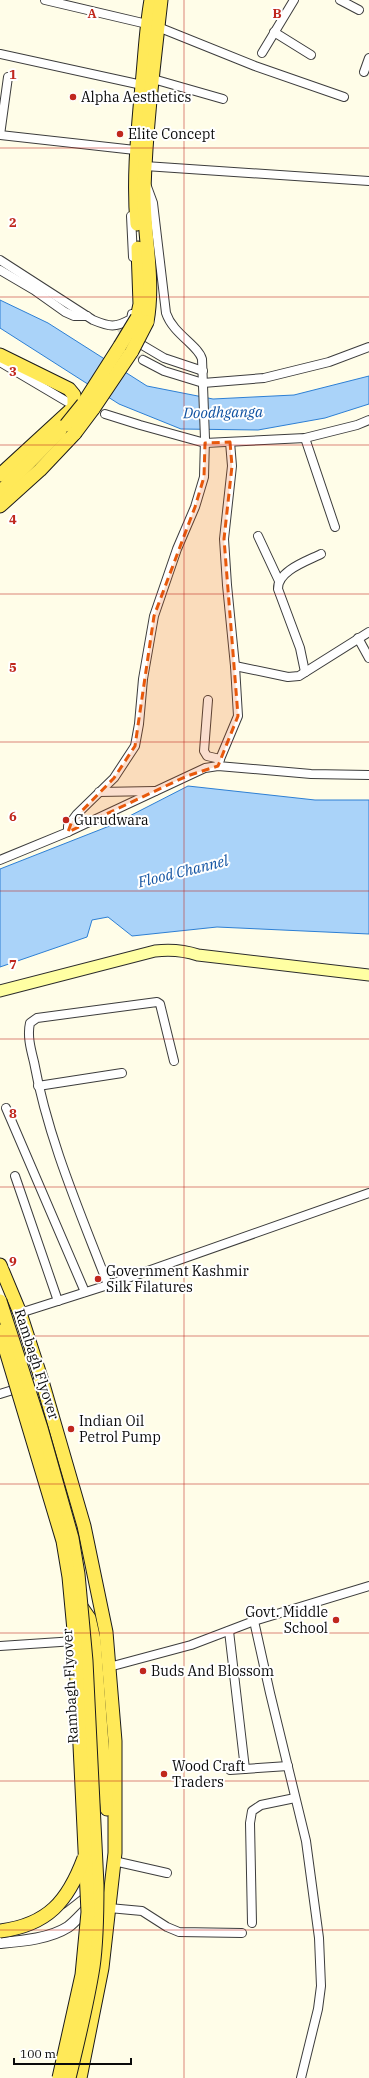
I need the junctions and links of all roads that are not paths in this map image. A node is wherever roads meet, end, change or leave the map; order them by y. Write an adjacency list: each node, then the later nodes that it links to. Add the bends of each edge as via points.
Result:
1 (45, 0): 7 (street)
2 (152, 0): 7 (main road)
3 (161, 0): 7 (main road)
4 (294, 0): 8 (street)
5 (340, 0): 6 (street)
6 (359, 10)
7 (152, 25): 15 (main road); 16 (street, via 255,66)
8 (274, 32): 9 (street); 11 (street)
9 (262, 53)
10 (0, 54): 15 (street)
11 (311, 55)
12 (369, 58): 13 (street)
13 (364, 72)
14 (8, 77): 18 (street)
15 (148, 82): 17 (street); 19 (main road); 20 (main road)
16 (344, 97)
17 (223, 99)
18 (0, 135): 19 (street)
19 (135, 150): 23 (main road)
20 (145, 166): 21 (street); 22 (main road)
21 (369, 180)
22 (145, 181): 27 (main road, via 150,305); 34 (street, via 153,203 166,312 173,327 200,353)
23 (134, 189): 27 (main road); 28 (street, via 130,199 135,304 131,319 119,326)
24 (0, 260): 26 (street)
25 (0, 270): 26 (street, via 65,312 74,316)
26 (87, 316): 28 (street)
27 (142, 320): 29 (main road, bridge)
28 (107, 326): 29 (street)
29 (130, 341): 34 (street, via 164,358); 39 (main road, bridge, via 83,404); 39 (main road, bridge, via 93,409)
30 (369, 347): 35 (street, via 329,362 264,378)
31 (0, 355): 36 (main road, via 70,389)
32 (143, 360): 35 (street, via 164,371)
33 (0, 362): 36 (street)
34 (203, 371): 35 (street)
35 (203, 383): 41 (street)
36 (76, 407): 43 (main road)
37 (105, 414): 41 (street)
38 (369, 420): 40 (street)
39 (70, 429): 43 (main road, via 18,474 4,476); 44 (main road, via 40,470)
40 (305, 438): 42 (street); 45 (street)
41 (205, 441): 42 (street); 58 (street, via 204,477 154,616 135,746 114,778)
42 (230, 442): 52 (street, via 232,466 224,539)
43 (2, 483)
44 (0, 506)
45 (335, 527)
46 (258, 536): 48 (street)
47 (321, 554): 48 (street, via 290,571)
48 (279, 581): 53 (street, via 278,589 300,648)
49 (369, 632): 50 (street)
50 (358, 638): 51 (street); 53 (street)
51 (369, 658)
52 (235, 666): 53 (street, via 288,677 299,676); 55 (street, via 237,720)
53 (305, 672)
54 (208, 700): 55 (street, via 204,752)
55 (219, 763): 56 (street, via 311,774); 57 (street)
56 (369, 774)
57 (158, 791): 58 (street); 59 (street)
58 (99, 792): 59 (street, via 77,814 68,826)
59 (68, 832): 60 (street)
60 (0, 860)
61 (369, 975): 62 (main road, via 198,955 169,949)
62 (0, 991)
63 (174, 1061): 65 (street, via 160,1004 157,1002 37,1018 30,1023 28,1029)
64 (122, 1073): 65 (street)
65 (38, 1086): 70 (street, via 59,1157)
66 (6, 1108): 71 (street)
67 (15, 1176): 73 (street)
68 (369, 1193): 70 (street)
69 (0, 1265): 75 (main road)
70 (108, 1285): 71 (street)
71 (85, 1292): 73 (street)
72 (0, 1301): 81 (main road, Rambagh Flyover, bridge, via 72,1538)
73 (58, 1301): 75 (street)
74 (0, 1312): 78 (main road)
75 (20, 1313): 77 (main road)
76 (0, 1331): 84 (main road, Rambagh Flyover, bridge, via 62,1541 69,1577)
77 (42, 1380): 78 (street); 86 (main road, via 84,1526 106,1632)
78 (23, 1386): 79 (street); 95 (main road, via 68,1545 82,1660)
79 (0, 1394)
80 (369, 1586): 82 (street)
81 (82, 1608): 91 (main road, via 89,1618 94,1640 108,1841); 105 (main road, Rambagh Flyover, bridge, via 97,1914 89,1991)
82 (254, 1621): 83 (street); 87 (street)
83 (228, 1631): 86 (street, via 191,1645); 88 (street)
84 (75, 1642): 85 (street); 92 (main road, Rambagh Flyover, bridge)
85 (0, 1646)
86 (109, 1667): 91 (main road, via 114,1741)
87 (288, 1766): 88 (street); 90 (street)
88 (245, 1769): 89 (street)
89 (230, 1770)
90 (296, 1798): 99 (street, via 261,1805 252,1811); 107 (street, via 312,1877 321,1968 318,2009)
91 (115, 1845): 93 (main road)
92 (86, 1852): 101 (main road, bridge, via 71,1890 54,1910 29,1924); 104 (main road, Rambagh Flyover, bridge, via 88,1912 83,1969)
93 (114, 1861): 94 (street); 96 (main road)
94 (167, 1873)
95 (93, 1879): 97 (main road); 100 (street, via 76,1894 52,1908 24,1920)
96 (110, 1887): 97 (street); 98 (main road)
97 (92, 1904): 103 (street, via 67,1927 24,1941); 104 (main road, via 88,1955)
98 (109, 1908): 102 (street, via 142,1911 166,1927 179,1932); 106 (main road, via 102,1968)
99 (252, 1923)
100 (0, 1924)
101 (0, 1931)
102 (242, 1933)
103 (0, 1942)
104 (61, 2078)
105 (69, 2078)
106 (80, 2078)
107 (301, 2078)

